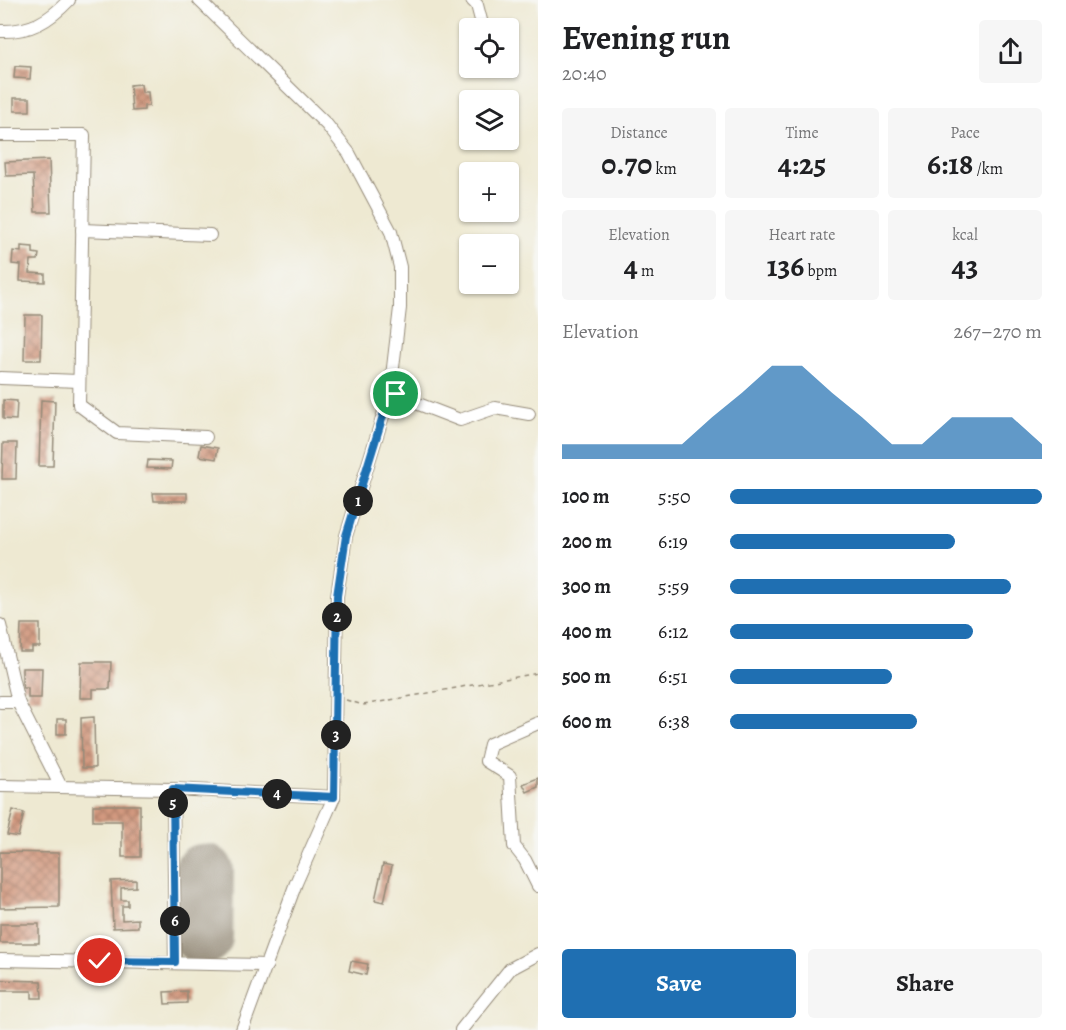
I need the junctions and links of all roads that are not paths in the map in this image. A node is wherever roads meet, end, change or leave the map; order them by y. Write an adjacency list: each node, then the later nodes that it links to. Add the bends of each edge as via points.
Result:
1 (69, 0): 5 (street, via 51,19 18,32)
2 (199, 0): 11 (street, via 327,124 349,153 391,232 400,267 400,308)
3 (472, 0): 4 (street)
4 (480, 18)
5 (0, 31)
6 (0, 135): 7 (street, via 84,135)
7 (82, 230): 8 (street); 10 (street)
8 (210, 235)
9 (0, 378): 10 (street)
10 (79, 381): 13 (street, via 79,405 117,433)
11 (390, 393): 12 (street, via 460,420 495,408); 21 (street, via 346,536 337,596)
12 (529, 414)
13 (206, 437)
14 (0, 625): 16 (street)
15 (0, 702): 16 (street)
16 (18, 702): 19 (street)
17 (538, 723): 22 (street, via 490,744 486,761 510,776 514,846)
18 (0, 786): 19 (street)
19 (61, 787): 20 (street)
20 (173, 789): 21 (street); 25 (street)
21 (334, 797): 26 (street, via 296,883)
22 (538, 886)
23 (538, 954): 28 (street, via 510,969)
24 (0, 960): 25 (street)
25 (175, 962): 26 (street)
26 (267, 965): 27 (street)
27 (242, 1030)
28 (460, 1030)

